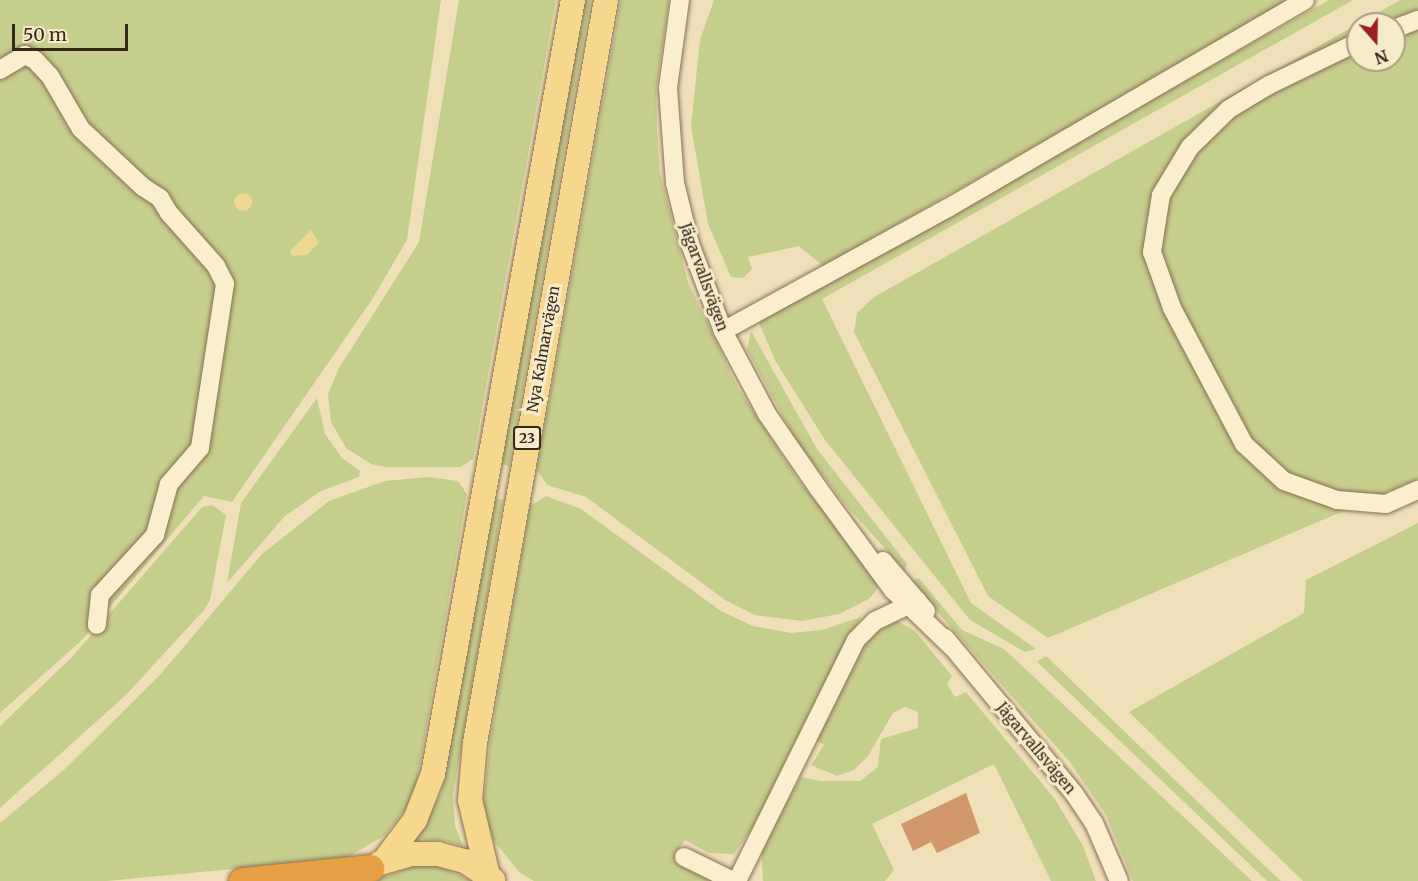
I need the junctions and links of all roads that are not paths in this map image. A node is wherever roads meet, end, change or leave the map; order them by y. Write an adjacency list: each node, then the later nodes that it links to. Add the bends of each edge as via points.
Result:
1 (573, 0): 13 (main road, 23, via 433,774 415,820)
2 (606, 0): 14 (main road, Nya Kalmarvägen / 23, via 475,742 470,800)
3 (680, 0): 7 (street, Jägarvallsvägen, via 668,88 674,173 690,244)
4 (1305, 0): 7 (street, via 948,208)
5 (1346, 48): 8 (street, via 1229,109 1190,147 1161,195 1152,252 1172,308 1245,444 1284,481 1336,500 1386,504)
6 (0, 70): 10 (street, via 26,55 35,60 81,129 142,187 160,198 216,266 225,284 200,448 169,484 155,535 100,595)
7 (723, 330): 9 (street, Jägarvallsvägen, via 767,414 844,521)
8 (1418, 490)
9 (913, 603): 11 (street, Jägarvallsvägen, via 1073,792 1094,823); 16 (street, via 875,621 856,640)
10 (97, 625)
11 (1108, 856): 17 (street, Jägarvallsvägen); 18 (street, Jägarvallsvägen)
12 (684, 857): 16 (street)
13 (369, 870): 14 (main road, Nya Kalmarvägen / 23, via 411,854 438,854 465,861); 15 (highway)
14 (491, 878)
15 (242, 881)
16 (735, 881)
17 (1112, 881)
18 (1119, 881)

